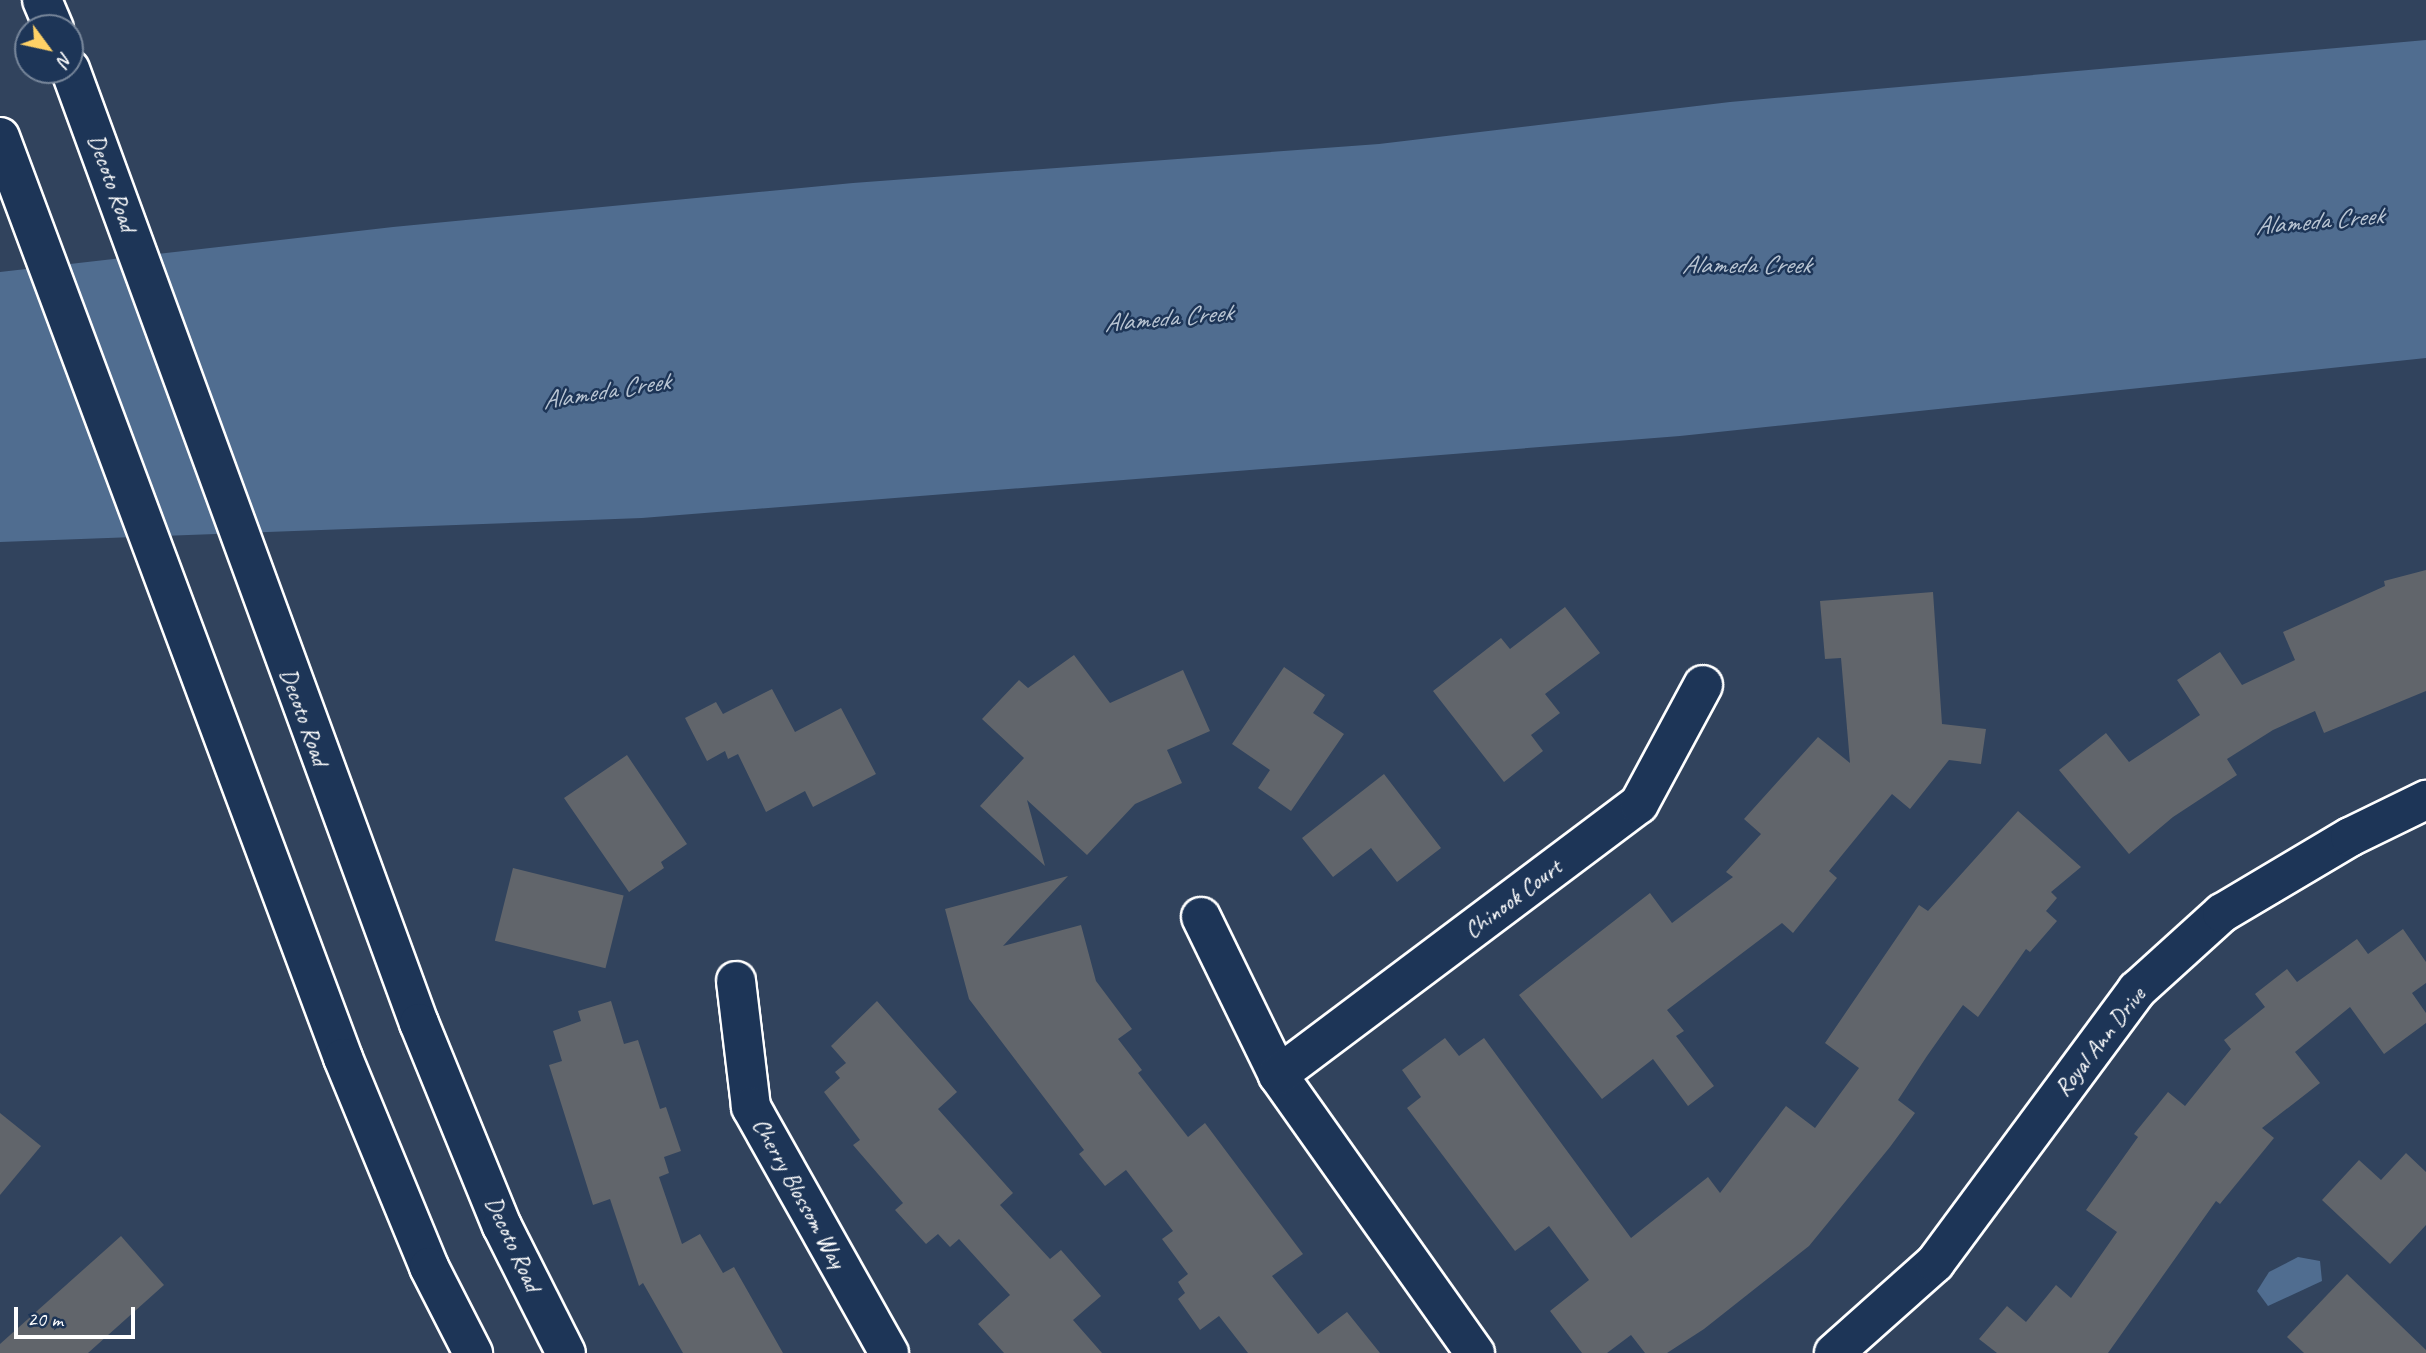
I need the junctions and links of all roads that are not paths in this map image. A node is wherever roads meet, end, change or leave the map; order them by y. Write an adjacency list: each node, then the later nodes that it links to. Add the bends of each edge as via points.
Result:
1 (76, 84): 9 (main road, Decoto Road, via 294,692 445,1087 502,1226)
2 (0, 137): 8 (main road, via 343,1058 429,1267)
3 (1703, 685): 7 (main road, Chinook Court, via 1639,804)
4 (2426, 800): 12 (main road, Royal Ann Drive, via 2350,837 2222,913 2137,990 1935,1263)
5 (1201, 917): 7 (main road)
6 (736, 981): 10 (main road, Cherry Blossom Way, via 751,1107)
7 (1278, 1075): 11 (main road)
8 (473, 1353)
9 (566, 1353)
10 (889, 1353)
11 (1475, 1353)
12 (1834, 1353)

